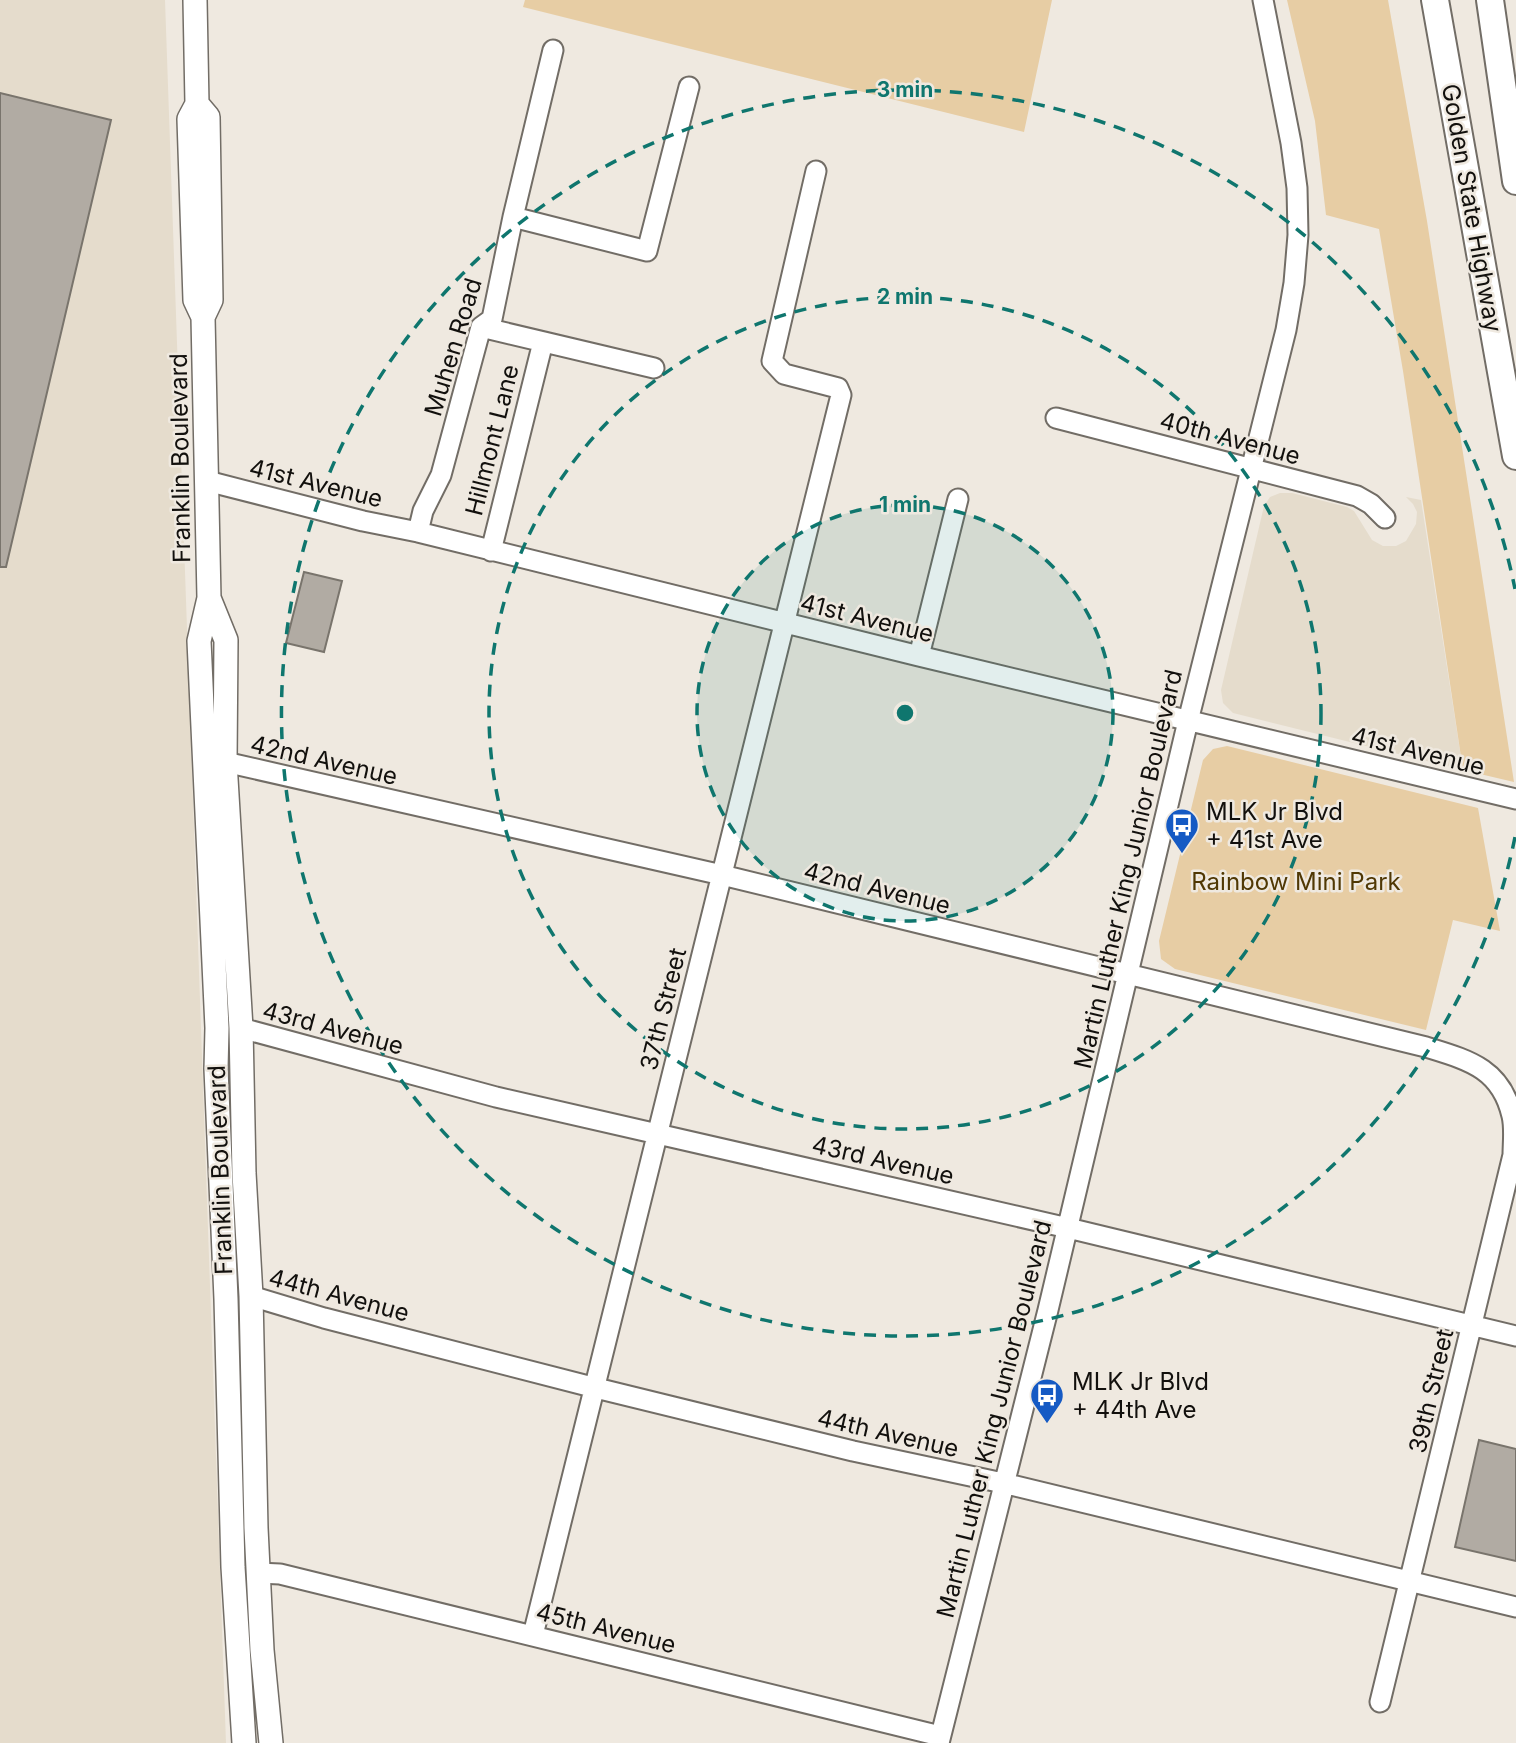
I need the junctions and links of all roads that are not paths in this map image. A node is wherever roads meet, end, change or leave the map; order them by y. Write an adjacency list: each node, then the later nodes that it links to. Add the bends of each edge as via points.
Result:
1 (195, 0): 16 (main road, Franklin Boulevard, via 197,104 208,117 210,176 211,300 203,317)
2 (1263, 0): 15 (street, Martin Luther King Junior Boulevard, via 1291,143 1298,235 1286,330)
3 (1435, 0): 14 (highway, Golden State Highway)
4 (1490, 0): 8 (highway, Golden State Highway)
5 (553, 50): 9 (street, Muhen Road)
6 (689, 87): 9 (street, via 647,251)
7 (816, 171): 22 (street, 37th Street, via 772,361 784,374 838,388 841,395)
8 (1516, 181)
9 (513, 217): 10 (street, Muhen Road, via 492,319)
10 (481, 327): 11 (street, Hillmont Lane); 19 (street, Muhen Road, via 441,475)
11 (543, 342): 12 (street, Hillmont Lane); 20 (street, Hillmont Lane)
12 (654, 368)
13 (1056, 418): 15 (street, 40th Avenue)
14 (1516, 456)
15 (1250, 468): 18 (street, 40th Avenue, via 1357,496); 24 (street, Martin Luther King Junior Boulevard)
16 (207, 481): 19 (street, 41st Avenue); 21 (main road, Franklin Boulevard)
17 (957, 499): 23 (street)
18 (1385, 518)
19 (418, 532): 20 (street, 41st Avenue)
20 (491, 551): 22 (street, 41st Avenue)
21 (209, 598): 25 (main road, Franklin Boulevard, via 226,640); 43 (main road, Franklin Boulevard, via 199,641)
22 (783, 623): 23 (street, 41st Avenue); 27 (street, 37th Street)
23 (919, 656): 24 (street, 41st Avenue)
24 (1188, 721): 26 (street, 41st Avenue); 28 (street, Martin Luther King Junior Boulevard)
25 (225, 762): 27 (street, 42nd Avenue); 29 (main road, Franklin Boulevard)
26 (1507, 797)
27 (722, 876): 28 (street, 42nd Avenue); 31 (street, 37th Street)
28 (1128, 974): 30 (street, 42nd Avenue, via 1426,1047 1488,1071); 32 (street, Martin Luther King Junior Boulevard)
29 (241, 1028): 31 (street, 43rd Avenue, via 496,1097); 33 (main road, Franklin Boulevard)
30 (1503, 1091): 34 (street, 39th Street, via 1513,1118 1513,1155)
31 (658, 1133): 32 (street, 43rd Avenue); 36 (street, 37th Street)
32 (1068, 1228): 34 (street, 43rd Avenue); 38 (street, Martin Luther King Junior Boulevard)
33 (251, 1296): 36 (street, 44th Avenue); 37 (main road, Franklin Boulevard)
34 (1472, 1326): 35 (street, 43rd Avenue); 40 (street, 39th Street)
35 (1516, 1336)
36 (596, 1388): 38 (street, 44th Avenue); 42 (street, 37th Street)
37 (255, 1466): 39 (main road, Franklin Boulevard); 43 (main road, via 242,1507 248,1611)
38 (1003, 1483): 40 (street, 44th Avenue); 45 (street, Martin Luther King Junior Boulevard)
39 (258, 1573): 42 (street, 45th Avenue, via 280,1574); 48 (main road, Franklin Boulevard)
40 (1411, 1581): 41 (street, 44th Avenue); 44 (street, 39th Street)
41 (1516, 1606)
42 (533, 1634): 45 (street, 45th Avenue)
43 (239, 1649): 46 (main road, Franklin Boulevard); 47 (main road, via 251,1677)
44 (1380, 1702)
45 (939, 1739)
46 (244, 1743)
47 (257, 1743)
48 (271, 1743)

